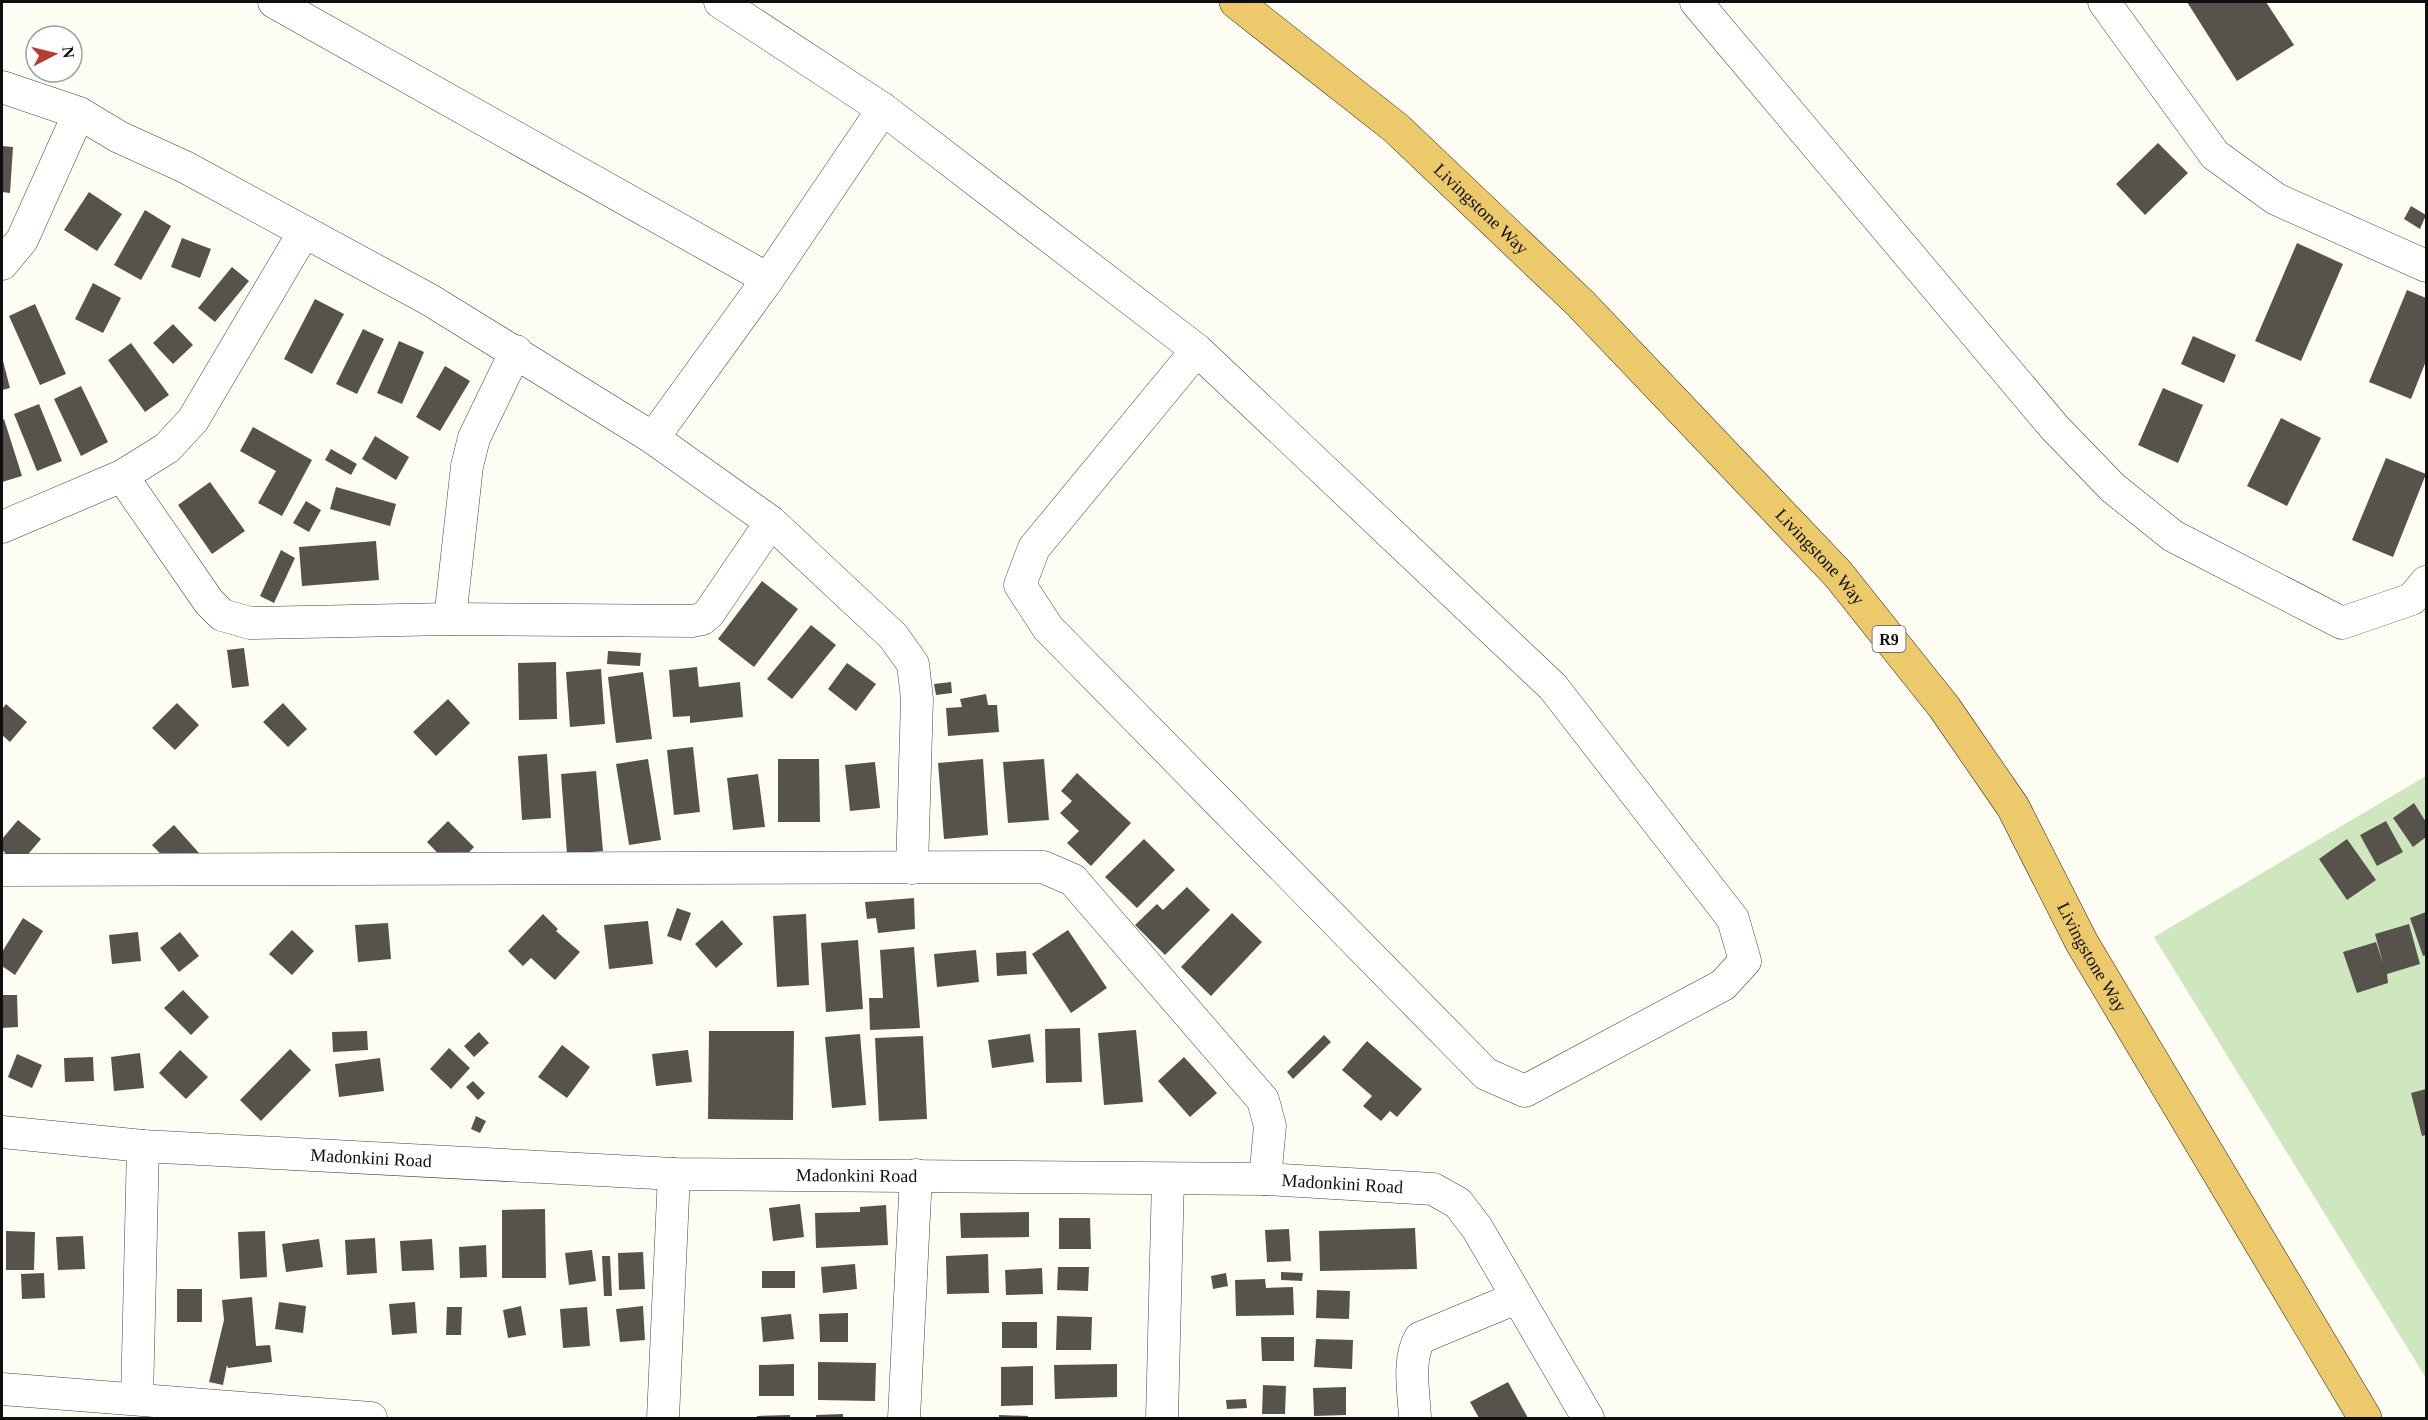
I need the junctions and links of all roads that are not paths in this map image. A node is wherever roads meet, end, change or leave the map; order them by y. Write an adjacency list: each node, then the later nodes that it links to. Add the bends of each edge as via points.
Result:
1 (274, 2): 12 (street)
2 (720, 2): 7 (street)
3 (1236, 2): 38 (highway, Livingstone Way / R9, via 1396,128 1572,295 1838,574 1944,707 2013,807 2082,943)
4 (1696, 2): 19 (street, via 2055,429 2113,488 2173,536 2342,623 2412,599)
5 (2104, 2): 11 (street, via 2215,155 2276,199)
6 (2, 87): 8 (street)
7 (883, 109): 12 (street); 13 (street)
8 (79, 113): 9 (street); 10 (street, via 22,240)
9 (304, 232): 14 (street); 16 (street, via 194,420 167,448)
10 (2, 264)
11 (2427, 266)
12 (768, 279): 15 (street)
13 (1197, 350): 13 (street, via 1553,687 1733,919 1745,961 1722,985 1525,1091 1486,1074 1048,628 1020,585 1034,548)
14 (516, 351): 15 (street); 20 (street, via 474,438 466,466)
15 (653, 438): 17 (street)
16 (122, 477): 18 (street); 20 (street, via 222,615 262,624)
17 (771, 522): 20 (street, via 702,619); 21 (street, via 893,636 914,664 917,699)
18 (2, 527)
19 (2427, 582)
20 (450, 619)
21 (912, 868): 22 (street); 28 (street, via 1043,867 1073,880 1263,1100 1270,1126)
22 (2, 870)
23 (2, 1132): 24 (street, Madonkini Road)
24 (143, 1146): 25 (street, Madonkini Road); 31 (street)
25 (674, 1174): 26 (street, Madonkini Road); 33 (street)
26 (916, 1175): 27 (street, Madonkini Road); 34 (street)
27 (1168, 1179): 28 (street, Madonkini Road); 35 (street)
28 (1265, 1179): 29 (street, Madonkini Road, via 1433,1189 1446,1195 1458,1203 1477,1228)
29 (1516, 1298): 36 (street, via 1420,1338 1413,1362); 37 (street, Madonkini Road)
30 (2, 1389): 31 (street)
31 (137, 1400): 32 (street)
32 (371, 1419)
33 (663, 1419)
34 (904, 1419)
35 (1162, 1419)
36 (1415, 1419)
37 (1588, 1419)
38 (2366, 1419)

